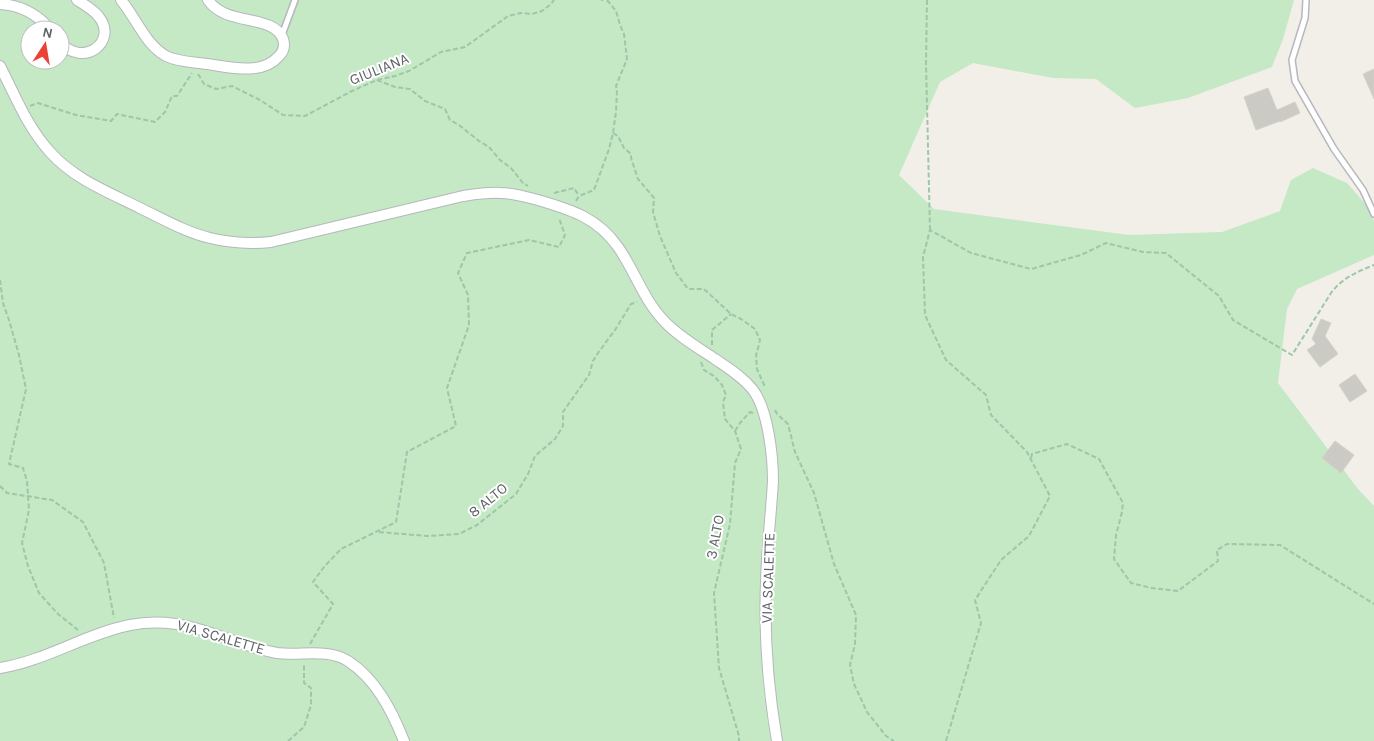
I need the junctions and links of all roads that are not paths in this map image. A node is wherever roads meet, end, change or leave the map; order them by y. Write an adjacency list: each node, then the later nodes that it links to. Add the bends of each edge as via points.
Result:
1 (77, 0): 9 (street, via 101,20 104,34 102,42 91,52 80,54)
2 (122, 0): 8 (street, via 151,43 174,59 235,68 257,67 281,55 284,45)
3 (208, 0): 8 (street, via 224,14 264,24)
4 (295, 0): 8 (lane)
5 (1306, 0): 11 (lane, via 1305,18 1292,60 1295,81 1334,149 1364,190)
6 (0, 4): 7 (street, via 26,11)
7 (41, 20)
8 (281, 36)
9 (70, 50)
10 (0, 66): 14 (street, VIA SCALETTE, via 31,127 64,166 80,178 203,237 250,243 271,242 477,194 507,193 551,199 592,221 609,236 646,298 674,331 733,371 759,399 772,454 765,625)
11 (1374, 214)
12 (0, 668): 13 (street, VIA SCALETTE, via 28,662 115,629 149,623 178,624 258,649 324,654 345,659 376,688)
13 (404, 741)
14 (777, 741)

